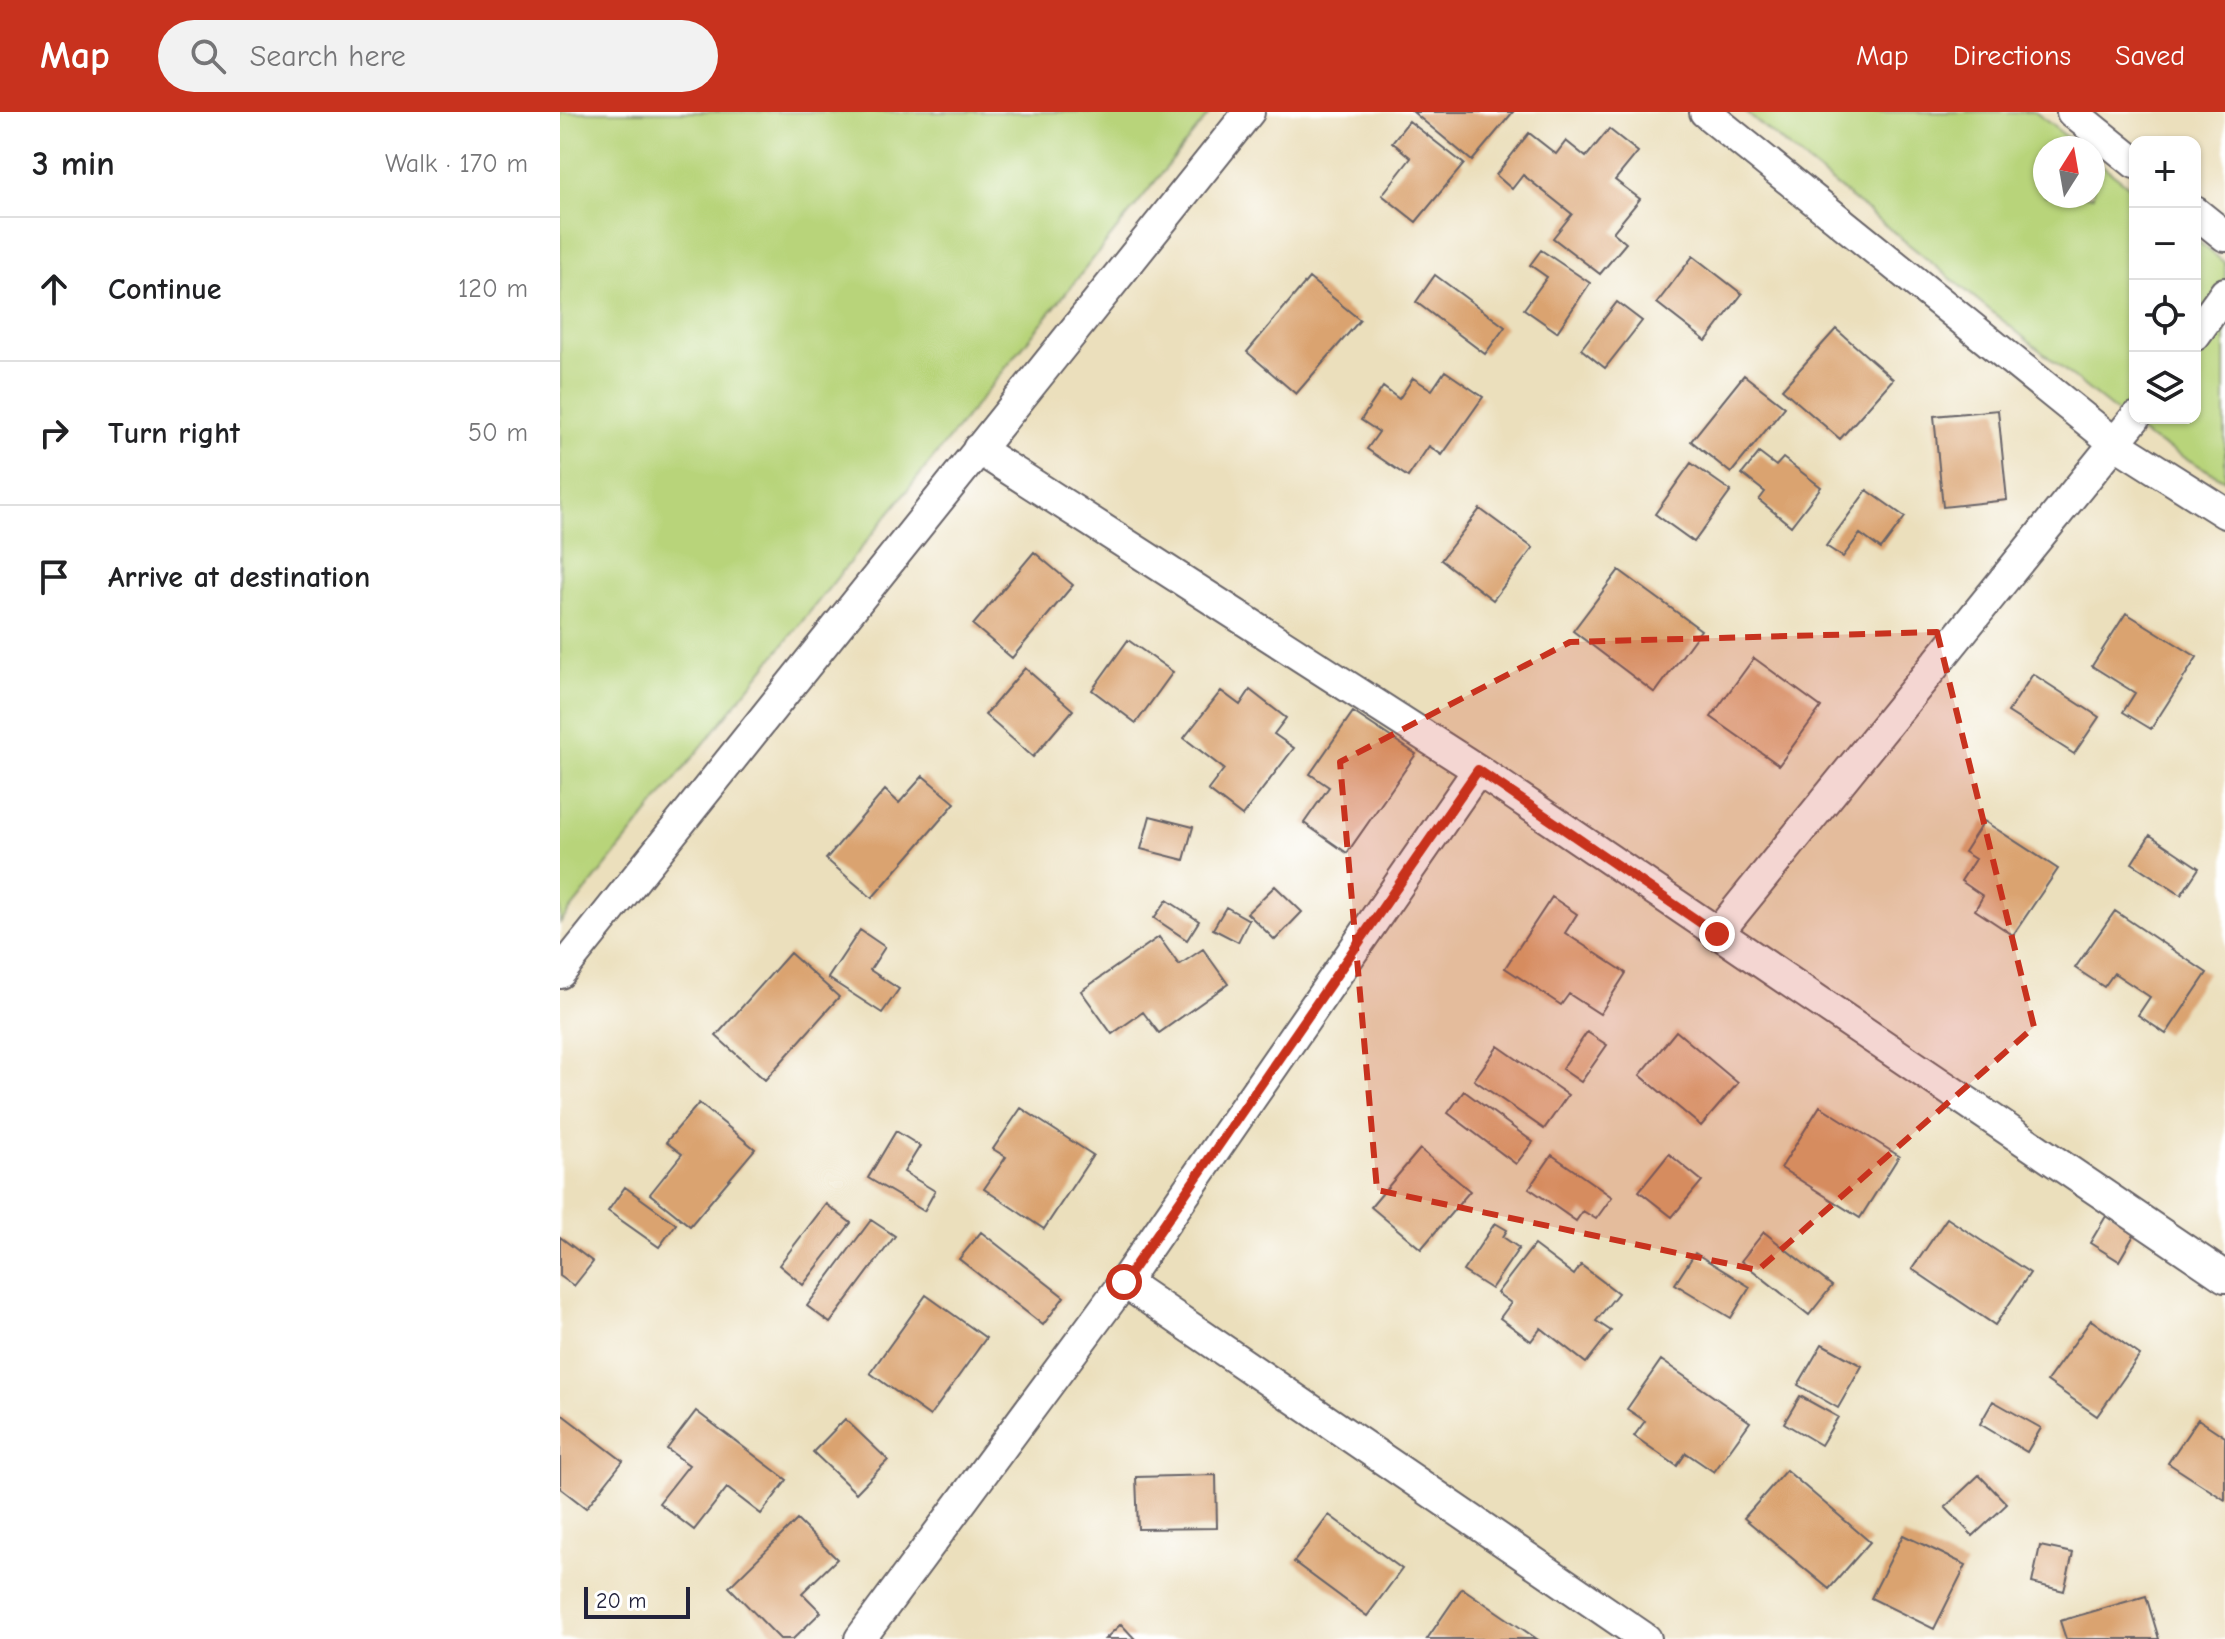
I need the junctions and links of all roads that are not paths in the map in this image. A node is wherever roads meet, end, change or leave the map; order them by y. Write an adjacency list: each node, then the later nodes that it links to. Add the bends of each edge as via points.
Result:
1 (1249, 112): 11 (street)
2 (1705, 112): 10 (street)
3 (2072, 112): 4 (street)
4 (2129, 158)
5 (2201, 217): 6 (street)
6 (2225, 236)
7 (2225, 293): 8 (street)
8 (2201, 327)
9 (2131, 424): 10 (street)
10 (2116, 444): 12 (street); 14 (street)
11 (978, 449): 13 (street); 15 (street)
12 (2225, 513)
13 (1478, 770): 14 (street); 17 (street)
14 (1717, 934): 16 (street)
15 (560, 973)
16 (2225, 1277)
17 (1124, 1282): 18 (street); 19 (street)
18 (860, 1639)
19 (1646, 1639)

